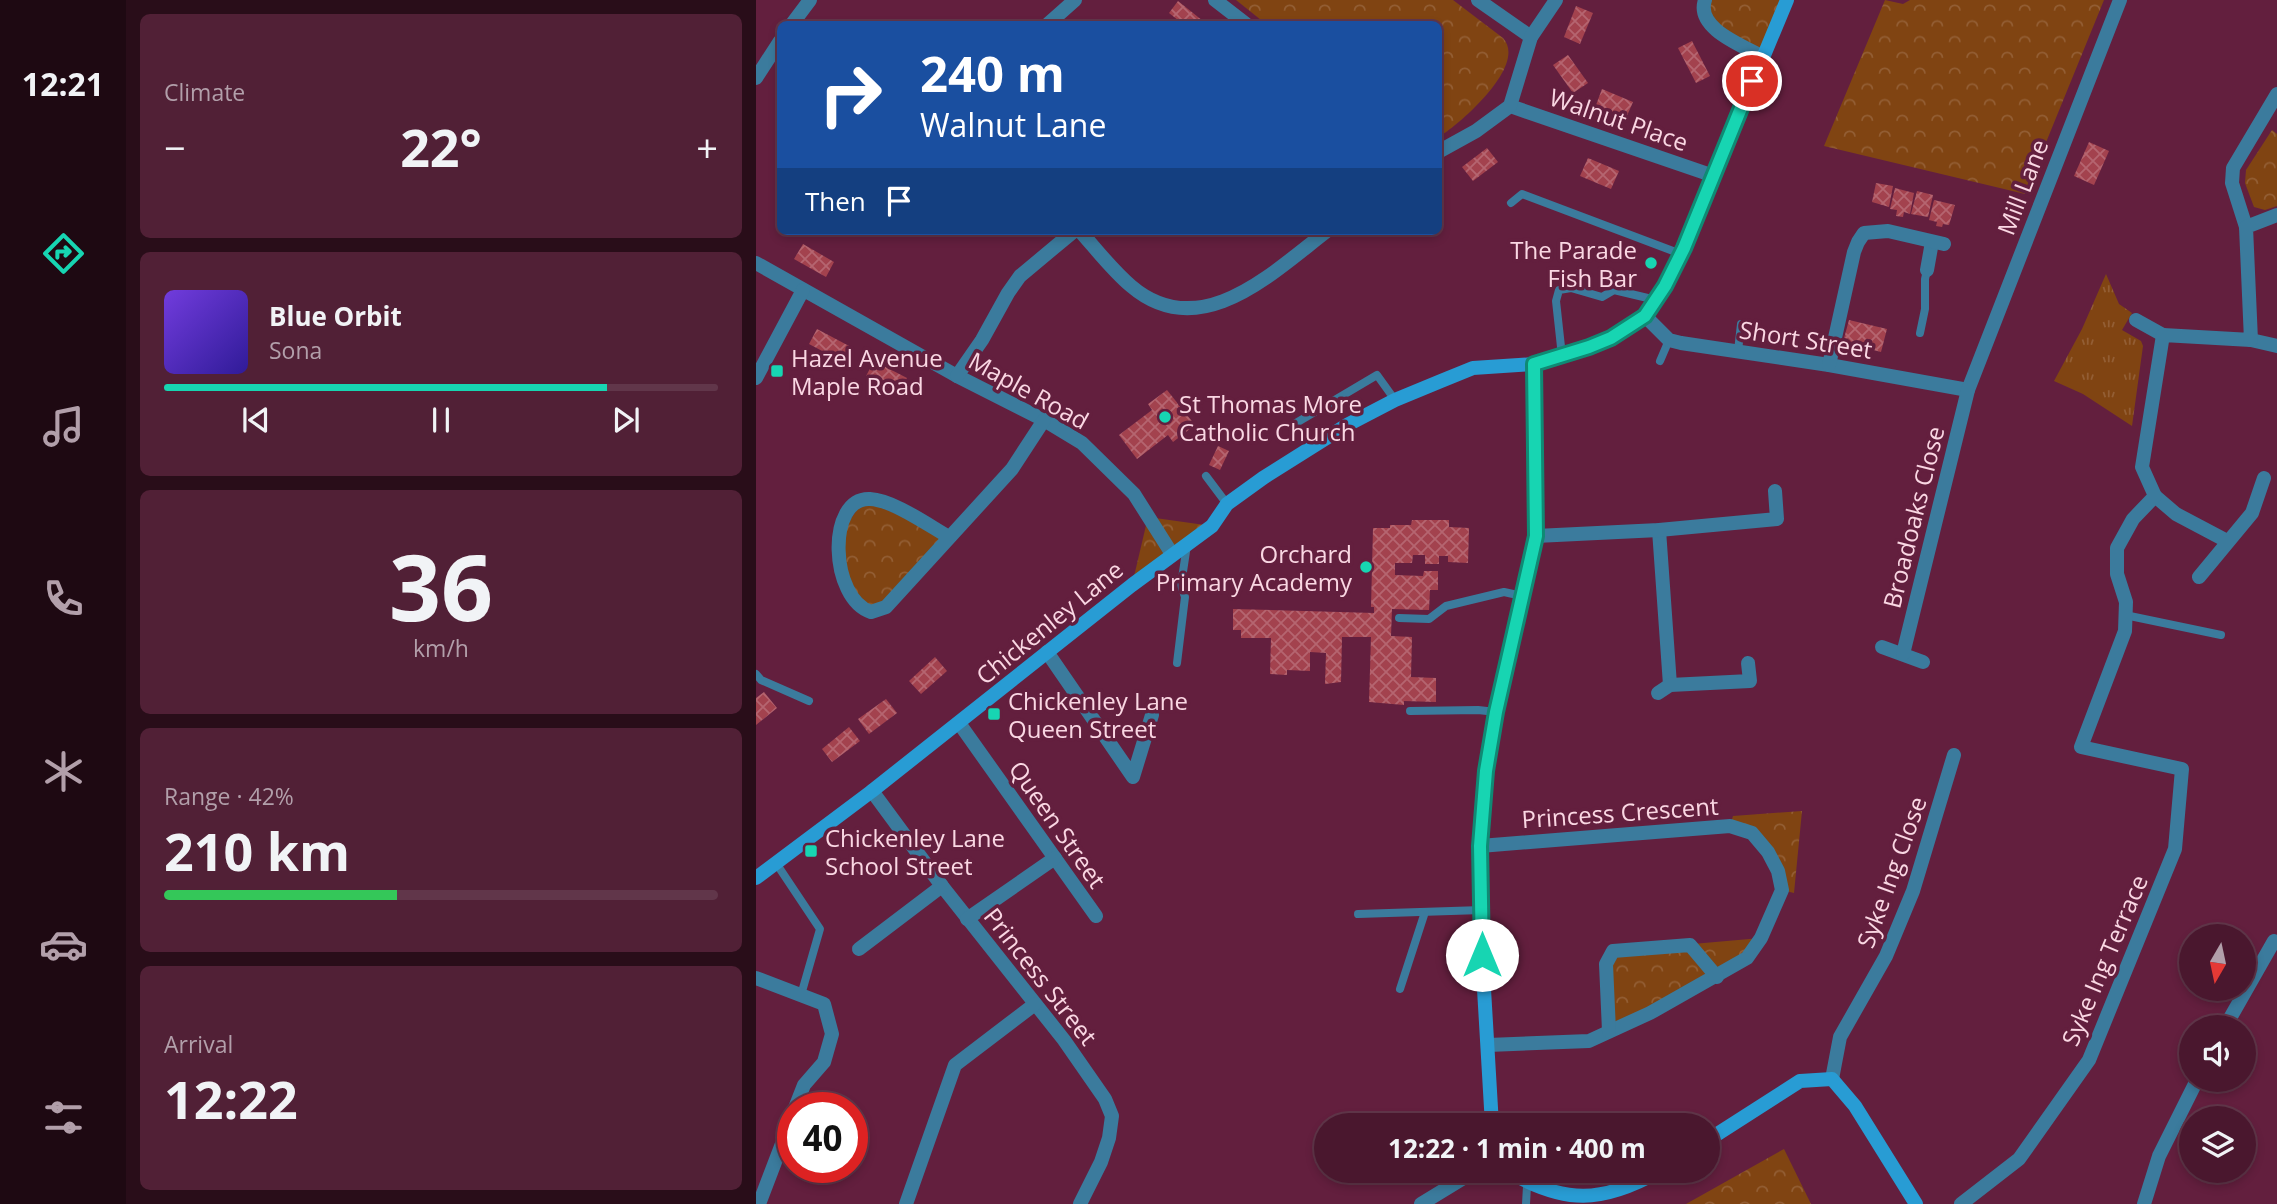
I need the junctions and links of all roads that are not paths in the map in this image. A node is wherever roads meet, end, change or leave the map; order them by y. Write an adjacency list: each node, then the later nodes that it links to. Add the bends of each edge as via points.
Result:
1 (810, 0): 9 (street)
2 (1075, 0): 10 (street)
3 (1215, 0): 11 (street)
4 (1478, 0): 12 (street)
5 (1556, 0): 12 (street)
6 (1705, 0): 14 (street, via 1703,12 1711,25)
7 (1787, 0): 14 (street)
8 (2120, 0): 46 (street, Mill Lane)
9 (794, 21)
10 (1051, 21)
11 (1242, 21)
12 (1531, 37): 17 (street)
13 (777, 46): 15 (street)
14 (1763, 57): 19 (street)
15 (756, 78)
16 (2277, 94): 22 (street, via 2233,168 2232,183)
17 (1510, 106): 18 (street); 19 (street, Walnut Place)
18 (1442, 150)
19 (1714, 176): 26 (street)
20 (1511, 203): 26 (lane, via 1522,194)
21 (2277, 215): 22 (street)
22 (2246, 227): 37 (street)
23 (1069, 235): 44 (street, via 1020,276)
24 (1084, 235): 25 (street, via 1137,290 1161,304 1185,309 1215,305 1248,292)
25 (1322, 235)
26 (1681, 254): 30 (street)
27 (756, 263): 29 (street, Maple Road)
28 (1927, 270): 34 (lane); 43 (street, via 1938,243 1888,231 1864,233 1854,253)
29 (803, 290): 44 (street, Maple Road); 45 (street)
30 (1656, 300): 31 (street); 40 (lane, via 1614,290 1602,297 1571,288 1559,290)
31 (1645, 316): 36 (street); 40 (street, Chickenley Lane, via 1611,338)
32 (2136, 320): 35 (street)
33 (1741, 324): 39 (lane)
34 (1920, 334)
35 (2163, 335): 37 (street); 53 (street, via 2142,467)
36 (1669, 340): 39 (street, Short Street); 41 (lane)
37 (2251, 340): 38 (street)
38 (2277, 346)
39 (1738, 351): 43 (street, Short Street)
40 (1562, 356): 42 (street, Chickenley Lane)
41 (1660, 361)
42 (1534, 364): 47 (street, Chickenley Lane, via 1473,368); 56 (street)
43 (1829, 365): 46 (street, Short Street)
44 (957, 376): 48 (street, Maple Road)
45 (756, 378)
46 (1968, 390): 68 (street, Broadoaks Close)
47 (1395, 400): 49 (lane, via 1377,375); 54 (street, Chickenley Lane, via 1347,425)
48 (1044, 420): 57 (street, via 1012,469); 60 (street, Maple Road, via 1082,443 1134,494)
49 (1296, 423)
50 (1206, 476): 54 (lane)
51 (2264, 478): 58 (street, via 2252,513)
52 (1775, 491): 55 (street, via 1777,519)
53 (2155, 496): 58 (street, via 2176,514); 63 (street, via 2133,519 2117,548)
54 (1227, 504): 59 (street, Chickenley Lane, via 1212,526)
55 (1659, 530): 56 (street); 71 (street, via 1664,689 1750,681)
56 (1536, 536): 62 (street)
57 (948, 537): 57 (street, via 886,607 871,612 852,600 838,551 845,517 859,502 883,502)
58 (2227, 541): 61 (street)
59 (1188, 544): 60 (street, Chickenley Lane); 70 (lane)
60 (1172, 554): 67 (street, Chickenley Lane)
61 (2199, 577)
62 (1522, 596): 64 (lane, via 1504,592 1446,606 1429,619); 75 (street)
63 (2126, 615): 65 (lane); 116 (street, Syke Ing Terrace, via 2125,631 2081,747 2182,769 2175,849 2089,1060 2019,1159)
64 (1399, 618)
65 (2221, 635)
66 (1882, 647): 68 (street)
67 (1047, 652): 76 (street, via 1133,777); 77 (street, Chickenley Lane)
68 (1903, 654): 69 (street)
69 (1923, 662)
70 (1177, 663)
71 (1748, 663)
72 (756, 674): 73 (lane)
73 (809, 701)
74 (1410, 711): 75 (lane)
75 (1496, 712): 80 (street)
76 (1152, 715)
77 (959, 723): 79 (street, Chickenley Lane); 81 (street, Queen Street)
78 (1954, 755): 100 (street, Syke Ing Close, via 1913,891 1886,956 1840,1037)
79 (872, 791): 82 (street, Chickenley Lane); 84 (street, Princess Street)
80 (1480, 846): 85 (street); 92 (street, Princess Crescent, via 1719,826 1752,833 1778,871 1782,890 1747,958)
81 (1055, 858): 88 (street, Queen Street); 89 (street)
82 (776, 863): 83 (street, Chickenley Lane); 95 (lane, via 820,929)
83 (756, 878)
84 (942, 886): 89 (street, Princess Street); 91 (street)
85 (1482, 910): 86 (lane); 99 (street)
86 (1425, 912): 87 (lane); 94 (lane)
87 (1358, 914)
88 (1096, 916)
89 (967, 919): 96 (street, Princess Street)
90 (2274, 941): 97 (street)
91 (859, 949)
92 (1717, 976): 98 (street, Princess Crescent); 98 (street, via 1690,945 1613,951 1606,964)
93 (756, 978): 95 (street)
94 (1400, 989)
95 (801, 995): 101 (street, via 824,1004 832,1034 824,1062)
96 (1035, 1004): 111 (street, via 955,1065); 112 (street, Princess Street, via 1112,1116 1101,1162)
97 (2232, 1015)
98 (1609, 1031): 99 (street, Princess Crescent, via 1589,1041)
99 (1488, 1045): 103 (street)
100 (1832, 1079): 104 (street, via 1800,1081); 115 (street, via 1855,1106)
101 (801, 1092)
102 (2191, 1092): 117 (street, via 2159,1156)
103 (1491, 1113)
104 (1720, 1132)
105 (777, 1157): 110 (street)
106 (1455, 1183): 113 (street)
107 (1523, 1183): 109 (street)
108 (1642, 1183): 109 (street, via 1613,1198 1576,1204)
109 (1527, 1186): 114 (lane)
110 (759, 1204)
111 (906, 1204)
112 (1080, 1204)
113 (1421, 1204)
114 (1526, 1204)
115 (1916, 1204)
116 (1961, 1204)
117 (2144, 1204)

